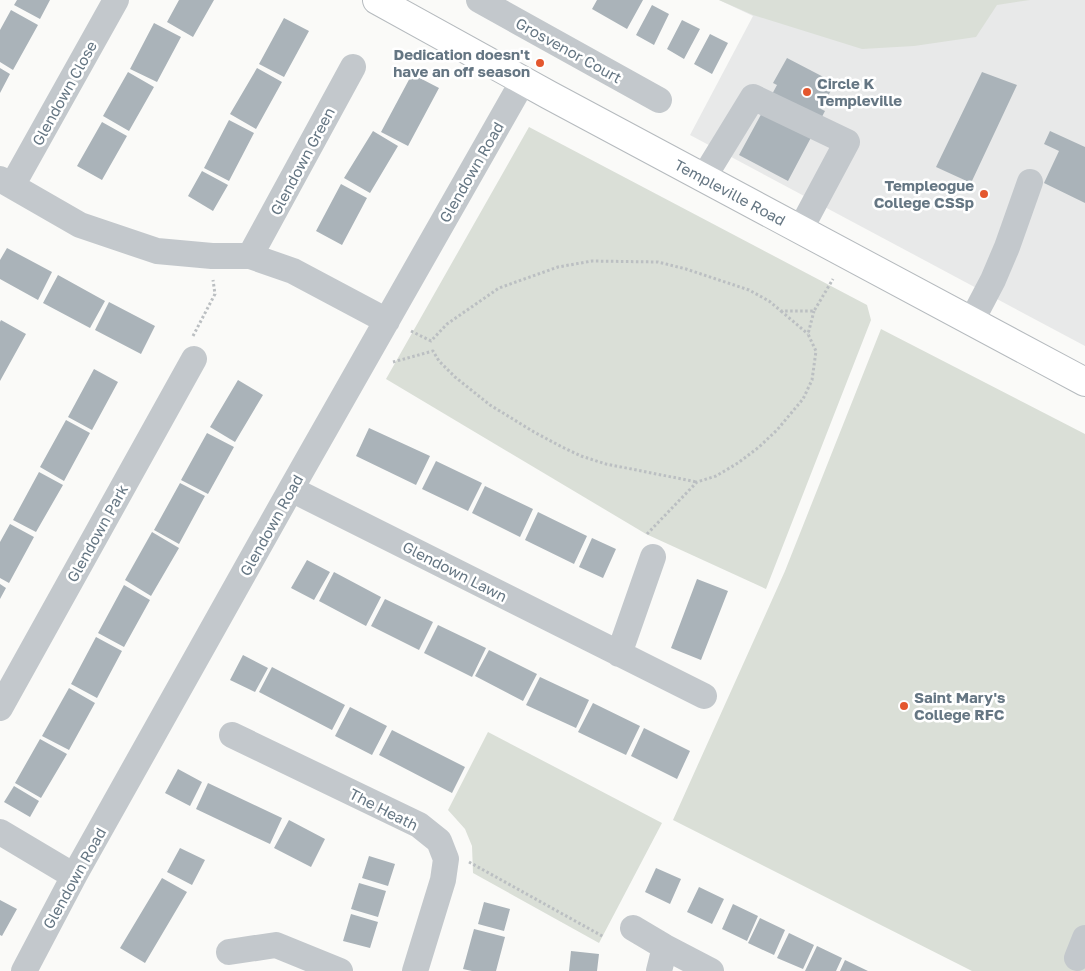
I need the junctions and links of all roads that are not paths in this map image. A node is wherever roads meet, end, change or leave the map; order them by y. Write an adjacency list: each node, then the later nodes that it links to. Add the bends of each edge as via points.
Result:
1 (116, 0): 9 (street, Glendown Close)
2 (378, 0): 5 (main road, Templeville Road)
3 (479, 0): 6 (street, Grosvenor Court)
4 (353, 67): 11 (street, Glendown Green)
5 (523, 81): 7 (main road, Templeville Road); 12 (street, Glendown Road)
6 (659, 100)
7 (704, 177): 10 (main road, Templeville Road); 10 (street, via 753,97 846,142)
8 (1030, 182): 13 (street, via 1007,248)
9 (6, 183): 11 (street, via 80,225 157,251)
10 (800, 230): 13 (main road, Templeville Road)
11 (250, 256): 12 (street, via 293,271)
12 (386, 321): 16 (street, Glendown Road)
13 (971, 322): 15 (main road, Templeville Road)
14 (193, 347): 20 (street, Glendown Park)
15 (1085, 382)
16 (292, 489): 18 (street, Glendown Lawn); 23 (street, Glendown Road)
17 (649, 546): 18 (street)
18 (619, 654): 19 (street, Glendown Lawn)
19 (704, 696)
20 (0, 708)
21 (232, 734): 29 (street, The Heath, via 419,825 439,841 446,859)
22 (0, 832): 23 (street)
23 (74, 876): 27 (street, Glendown Road)
24 (633, 928): 26 (street)
25 (229, 952): 28 (street, via 276,945)
26 (662, 959): 30 (street)
27 (24, 971)
28 (340, 971)
29 (415, 971)
30 (711, 971)

